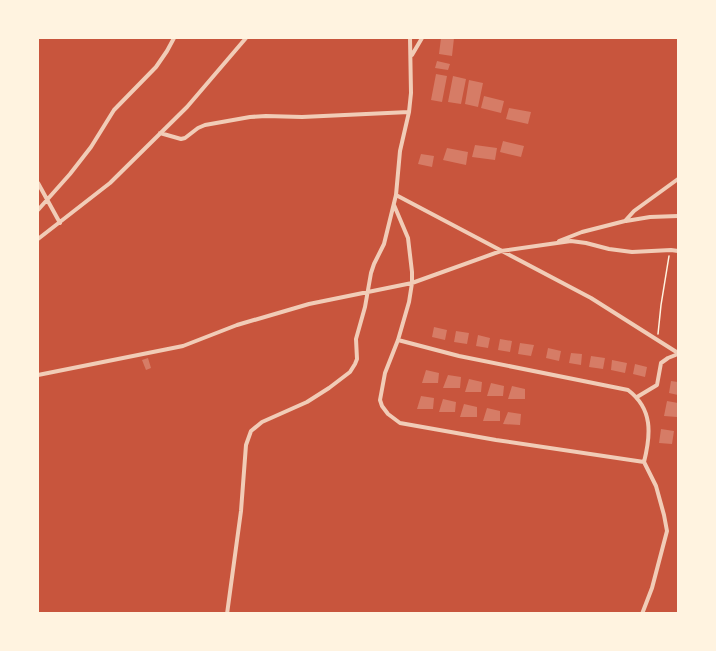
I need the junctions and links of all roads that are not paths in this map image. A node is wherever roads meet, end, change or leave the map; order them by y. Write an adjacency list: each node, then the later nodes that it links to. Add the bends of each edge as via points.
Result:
1 (174, 38): 11 (street, via 156,67 114,110 91,147)
2 (246, 38): 7 (street)
3 (410, 38): 5 (street)
4 (422, 38): 5 (street)
5 (411, 56): 6 (street)
6 (409, 112): 7 (street, via 250,117 205,125 181,139); 10 (street)
7 (160, 133): 16 (street, via 110,183)
8 (678, 179): 15 (street)
9 (38, 183): 11 (street)
10 (396, 195): 12 (street); 19 (street)
11 (46, 199): 13 (street); 16 (street)
12 (394, 204): 21 (street, via 408,238); 22 (street)
13 (38, 210)
14 (678, 216): 15 (street)
15 (625, 221): 18 (street)
16 (60, 223): 17 (street)
17 (38, 239)
18 (550, 245): 19 (street); 20 (street, via 571,241 632,252)
19 (501, 251): 21 (street); 24 (street, via 591,298)
20 (678, 251)
21 (412, 283): 22 (street); 23 (street)
22 (368, 292): 25 (street, via 237,324 183,346); 28 (street, via 356,339 357,359 350,372 307,402 255,427 248,437)
23 (398, 340): 26 (street, via 628,390); 27 (street, via 380,400 388,414 400,423)
24 (678, 354): 26 (street, via 661,363 657,385)
25 (38, 375)
26 (637, 398): 27 (street, via 649,420 650,440)
27 (644, 462): 29 (street, via 656,486 667,531)
28 (227, 614)
29 (642, 614)

